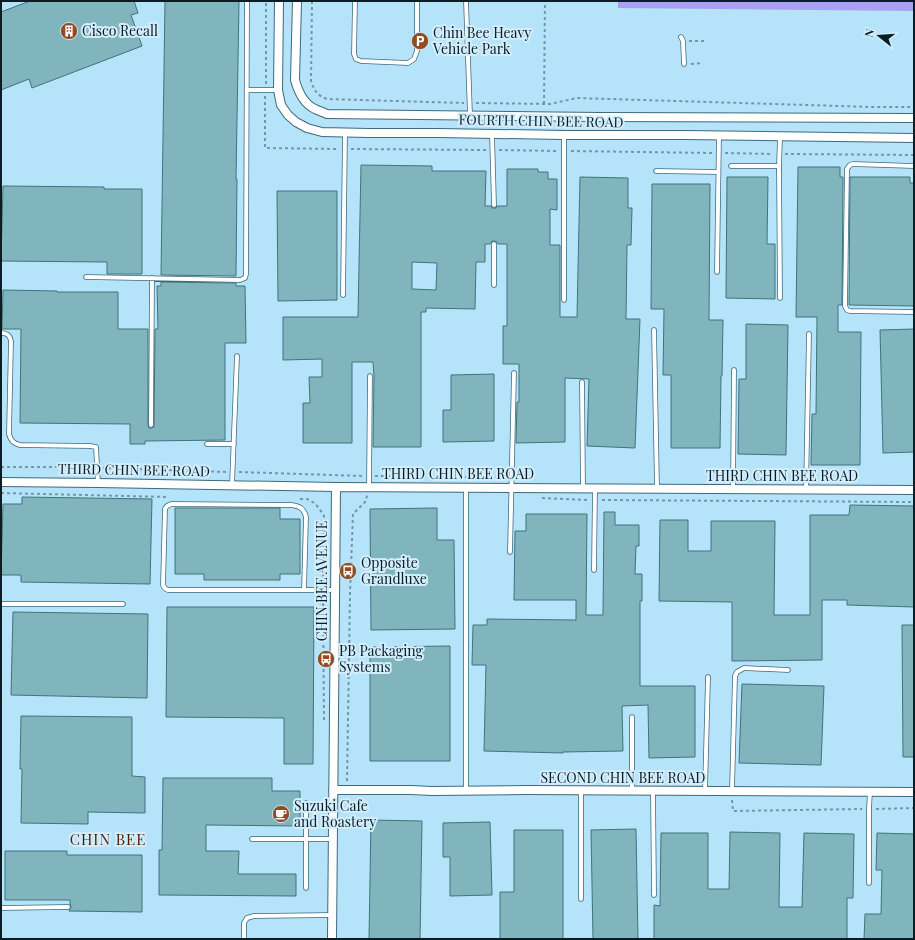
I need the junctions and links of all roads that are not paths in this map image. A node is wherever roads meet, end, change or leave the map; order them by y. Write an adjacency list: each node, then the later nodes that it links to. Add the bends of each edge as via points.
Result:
1 (247, 1): 9 (lane)
2 (279, 1): 10 (street, FOURTH CHIN BEE ROAD)
3 (297, 1): 11 (street, FOURTH CHIN BEE ROAD, via 295,80 305,101 314,109 327,114)
4 (355, 1): 5 (lane, via 356,59 361,62 408,63 414,59 417,51)
5 (417, 1)
6 (466, 1): 11 (lane)
7 (682, 39): 8 (lane)
8 (684, 64)
9 (246, 90): 10 (lane); 28 (lane, via 246,276 240,280)
10 (278, 90): 13 (street, FOURTH CHIN BEE ROAD, via 281,105 296,122 322,132)
11 (470, 115): 12 (street, FOURTH CHIN BEE ROAD)
12 (914, 118)
13 (345, 132): 14 (street, FOURTH CHIN BEE ROAD); 30 (lane)
14 (492, 134): 15 (street, FOURTH CHIN BEE ROAD); 24 (lane)
15 (564, 135): 16 (street, FOURTH CHIN BEE ROAD); 32 (lane)
16 (719, 135): 17 (street, FOURTH CHIN BEE ROAD); 23 (lane)
17 (780, 136): 18 (street, FOURTH CHIN BEE ROAD); 20 (lane)
18 (914, 138)
19 (731, 166): 20 (lane)
20 (779, 166): 31 (lane)
21 (914, 166): 33 (lane, via 852,164 847,169 845,306 850,311)
22 (656, 171): 23 (lane)
23 (718, 172): 26 (lane)
24 (494, 206)
25 (494, 244): 29 (lane)
26 (717, 272)
27 (86, 277): 28 (lane)
28 (152, 278): 42 (lane)
29 (494, 285)
30 (343, 295)
31 (780, 298)
32 (564, 300)
33 (914, 312)
34 (654, 330): 53 (lane)
35 (1, 333): 46 (lane, via 7,334 11,341 11,441 20,445 96,447)
36 (809, 334): 55 (lane)
37 (237, 356): 44 (lane)
38 (734, 370): 54 (lane)
39 (514, 373): 50 (lane)
40 (370, 376): 56 (lane)
41 (582, 382): 51 (lane)
42 (151, 425)
43 (207, 444): 44 (lane)
44 (234, 444): 47 (lane)
45 (1, 482): 46 (street, THIRD CHIN BEE ROAD)
46 (98, 483): 47 (street, THIRD CHIN BEE ROAD)
47 (232, 485): 48 (street, THIRD CHIN BEE ROAD)
48 (336, 487): 56 (street, THIRD CHIN BEE ROAD); 61 (street, CHIN BEE AVENUE)
49 (466, 487): 50 (street, THIRD CHIN BEE ROAD); 56 (street, THIRD CHIN BEE ROAD); 68 (lane)
50 (511, 488): 51 (street, THIRD CHIN BEE ROAD); 58 (lane)
51 (583, 488): 52 (street, THIRD CHIN BEE ROAD)
52 (595, 488): 53 (street, THIRD CHIN BEE ROAD); 59 (lane)
53 (657, 488): 54 (street, THIRD CHIN BEE ROAD)
54 (734, 489): 55 (street, THIRD CHIN BEE ROAD)
55 (806, 489): 57 (street, THIRD CHIN BEE ROAD)
56 (368, 490)
57 (914, 490)
58 (510, 552)
59 (594, 570)
60 (304, 590): 60 (lane, via 306,517 301,508 291,505 251,504 168,504 166,507 163,585 166,590); 61 (lane)
61 (335, 590): 67 (street, CHIN BEE AVENUE)
62 (1, 604): 63 (lane)
63 (123, 604)
64 (788, 670): 73 (lane, via 744,668 735,676)
65 (708, 678): 72 (lane)
66 (632, 717): 70 (lane)
67 (333, 790): 68 (street, SECOND CHIN BEE ROAD); 79 (street, CHIN BEE AVENUE)
68 (466, 790): 69 (street, SECOND CHIN BEE ROAD)
69 (581, 791): 70 (street, SECOND CHIN BEE ROAD); 83 (lane)
70 (632, 791): 71 (street, SECOND CHIN BEE ROAD)
71 (654, 791): 72 (street, SECOND CHIN BEE ROAD); 82 (lane)
72 (705, 791): 73 (street, SECOND CHIN BEE ROAD)
73 (732, 791): 74 (street, SECOND CHIN BEE ROAD)
74 (870, 791): 75 (street, SECOND CHIN BEE ROAD); 80 (lane)
75 (914, 792)
76 (306, 803): 78 (lane)
77 (252, 838): 78 (lane)
78 (306, 839): 79 (lane); 81 (lane)
79 (333, 839): 86 (street, CHIN BEE AVENUE)
80 (869, 883)
81 (306, 888)
82 (654, 895)
83 (581, 899)
84 (68, 907): 85 (lane)
85 (1, 908)
86 (332, 915): 87 (lane, via 254,916 245,921); 88 (street, CHIN BEE AVENUE)
87 (244, 939)
88 (332, 939)

